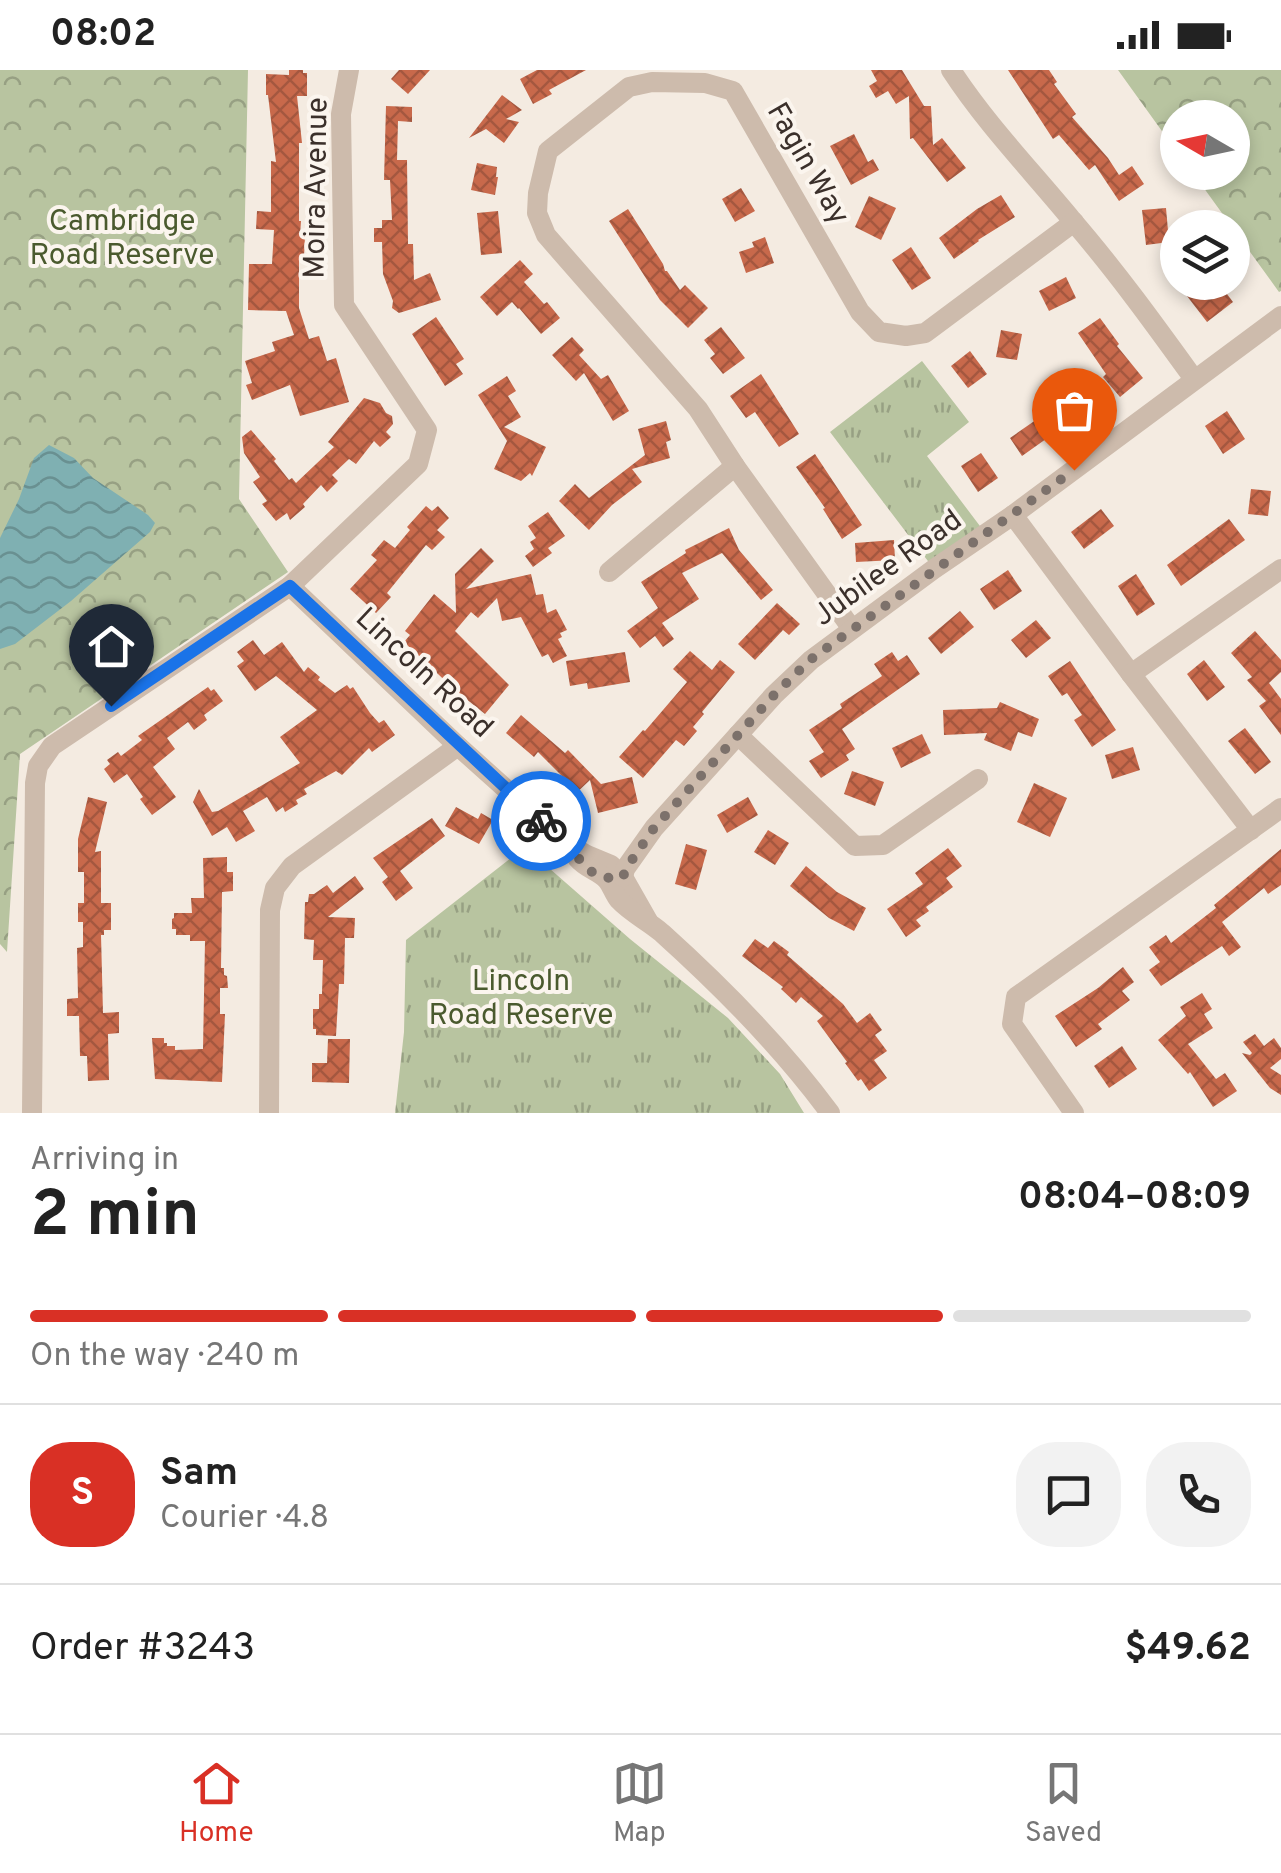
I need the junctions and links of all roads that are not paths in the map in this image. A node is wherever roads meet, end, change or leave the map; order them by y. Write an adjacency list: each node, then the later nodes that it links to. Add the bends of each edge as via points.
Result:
1 (349, 70): 10 (street, Moira Avenue, via 342,114 344,305 426,430 418,464)
2 (951, 70): 3 (street)
3 (1074, 222): 5 (street); 6 (street, Fagin Way, via 925,333 880,332 860,312 734,91 706,83 630,87 548,152 537,213 546,234 698,409)
4 (1281, 316): 5 (street, Jubilee Road)
5 (1194, 379): 7 (street, Jubilee Road)
6 (735, 466): 9 (street); 11 (street, Fagin Way)
7 (1013, 515): 11 (street, Jubilee Road); 12 (street)
8 (1281, 569): 12 (street)
9 (609, 572)
10 (290, 586): 14 (street, Lincoln Road); 19 (street, Moira Avenue, via 52,746 38,766)
11 (852, 629): 13 (street, Jubilee Road, via 810,660)
12 (1130, 674): 17 (street)
13 (738, 735): 15 (street, via 856,846 882,845); 18 (street, Jubilee Road, via 654,828 633,839)
14 (458, 746): 18 (street, Lincoln Road, via 584,867); 20 (street, via 292,866 275,888)
15 (978, 779)
16 (1281, 808): 17 (street)
17 (1252, 830): 22 (street, via 1016,997 1012,1024)
18 (614, 874): 21 (street, Lincoln Road, via 618,898 712,978)
19 (32, 1113)
20 (269, 1113)
21 (830, 1113)
22 (1074, 1113)

